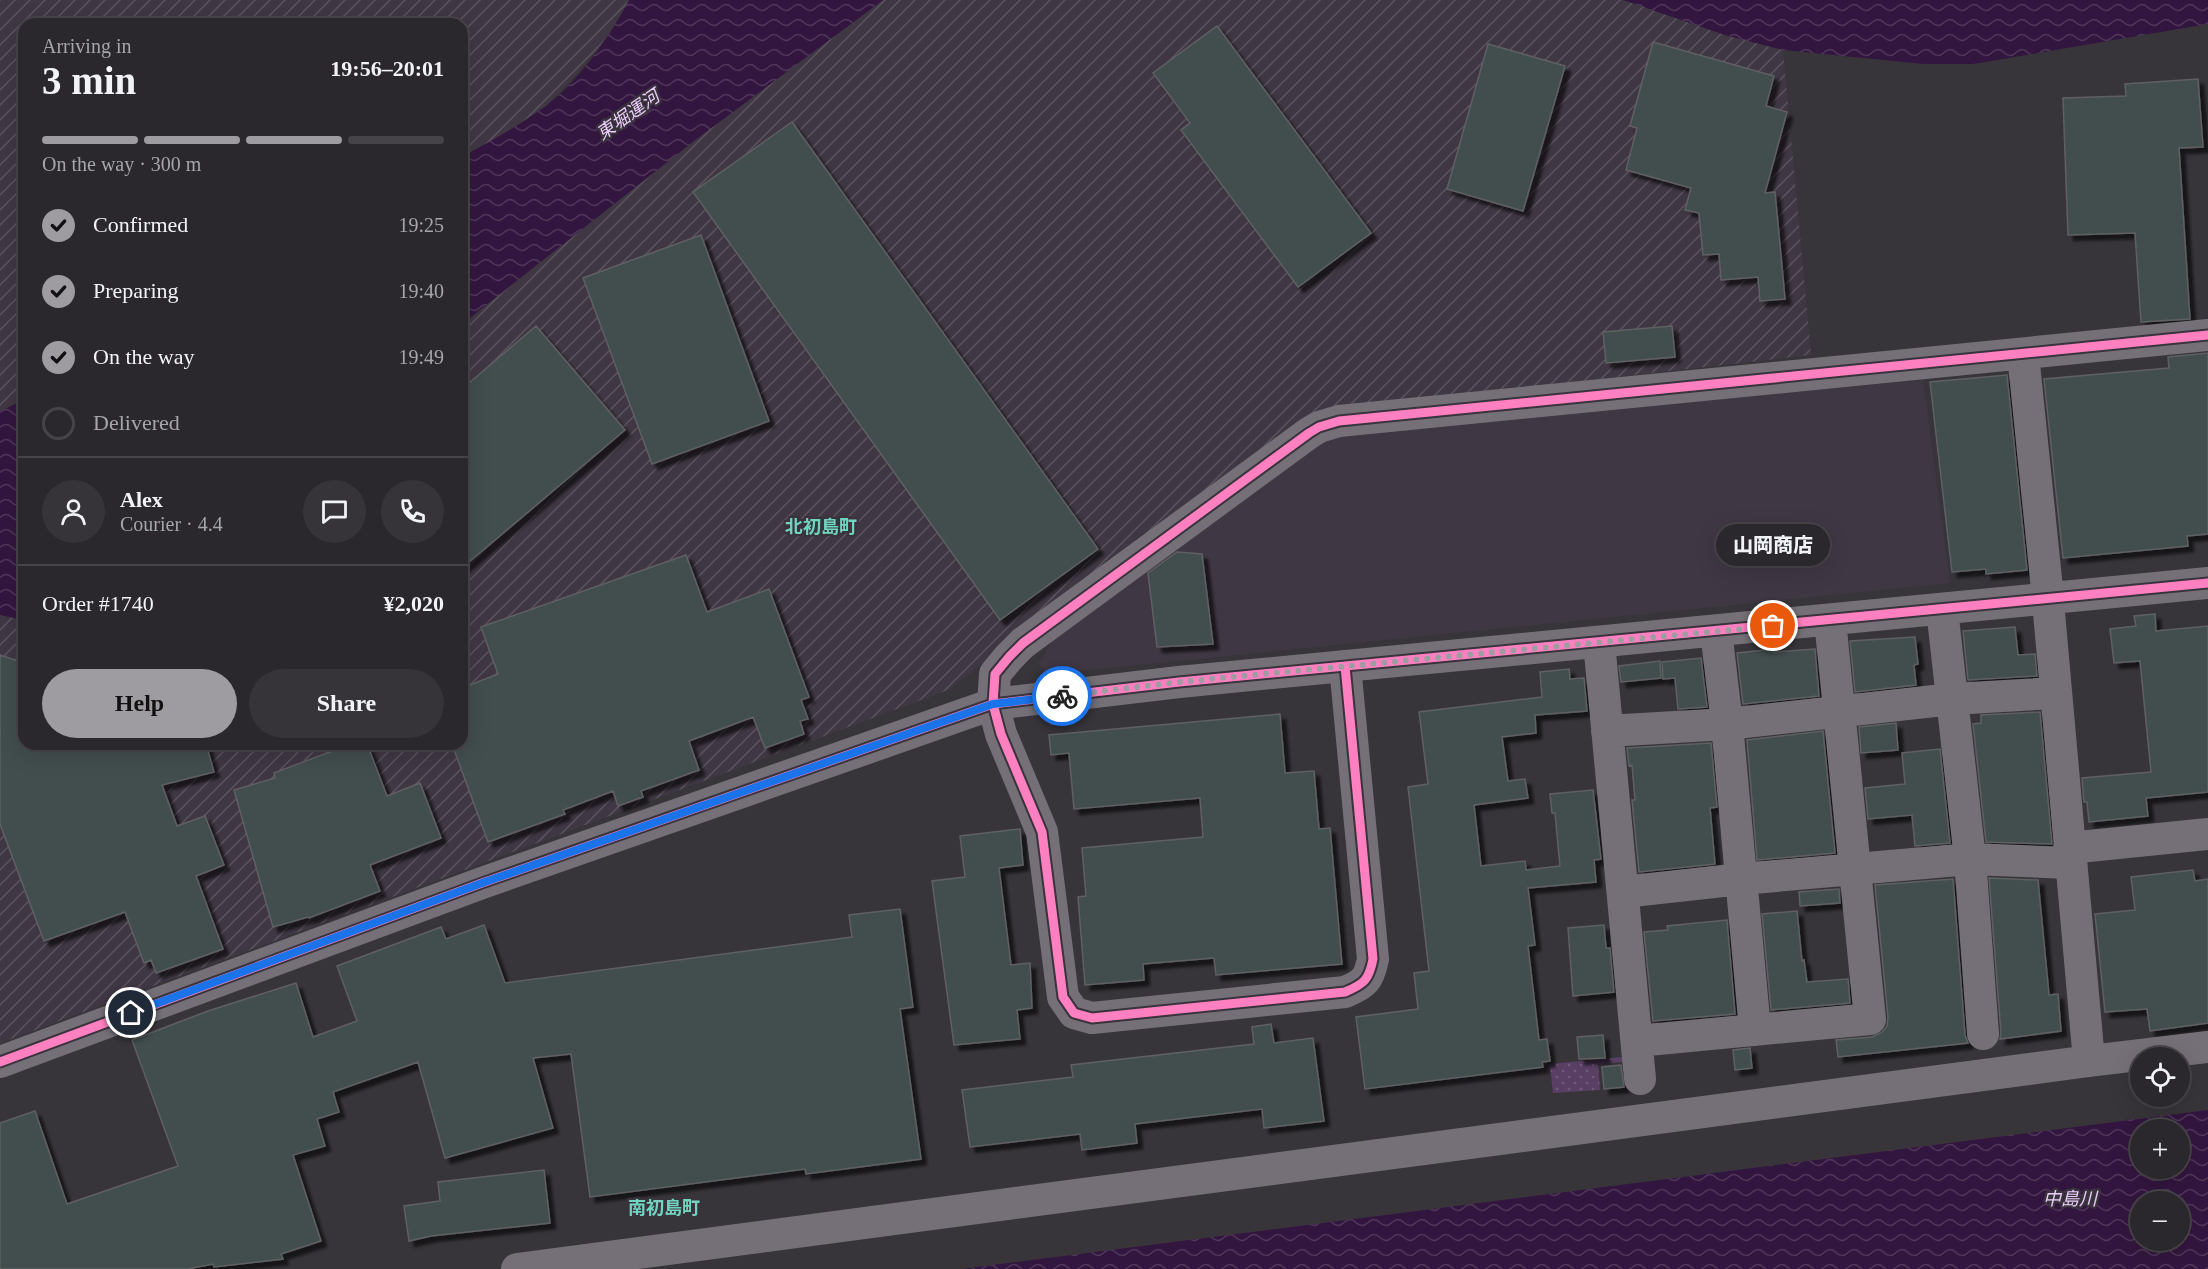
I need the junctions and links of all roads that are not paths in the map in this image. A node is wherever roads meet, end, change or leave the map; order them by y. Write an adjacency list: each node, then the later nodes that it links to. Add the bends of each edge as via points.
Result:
1 (2208, 335): 2 (street)
2 (2023, 354): 4 (street); 12 (street, via 1329,423 1309,433 1023,643 995,674)
3 (2208, 583): 4 (street)
4 (2048, 599): 5 (street); 10 (street)
5 (1942, 609): 6 (street); 11 (street)
6 (1830, 620): 7 (street); 13 (street)
7 (1716, 631): 8 (street); 14 (street)
8 (1599, 642): 9 (street); 15 (street)
9 (1346, 666): 12 (street); 12 (street, via 1373,959 1370,974 1360,986 1345,992 1092,1018 1074,1013 1063,997 1042,832 1001,734)
10 (2055, 693): 11 (street); 17 (street)
11 (1952, 699): 13 (street); 18 (street)
12 (993, 704): 27 (street, via 482,883)
13 (1840, 713): 14 (street); 19 (street)
14 (1727, 724): 15 (street); 20 (street)
15 (1607, 731): 21 (street)
16 (2208, 834): 17 (street)
17 (2070, 856): 18 (street); 26 (street)
18 (1970, 859): 19 (street); 23 (street)
19 (1855, 868): 20 (street); 22 (street, via 1870,1020)
20 (1741, 879): 21 (street); 22 (street)
21 (1623, 892): 24 (street)
22 (1755, 1030): 24 (street)
23 (1983, 1034)
24 (1637, 1041): 28 (street)
25 (2208, 1047): 26 (street)
26 (2089, 1061): 29 (street)
27 (0, 1062)
28 (1640, 1079)
29 (517, 1269)

